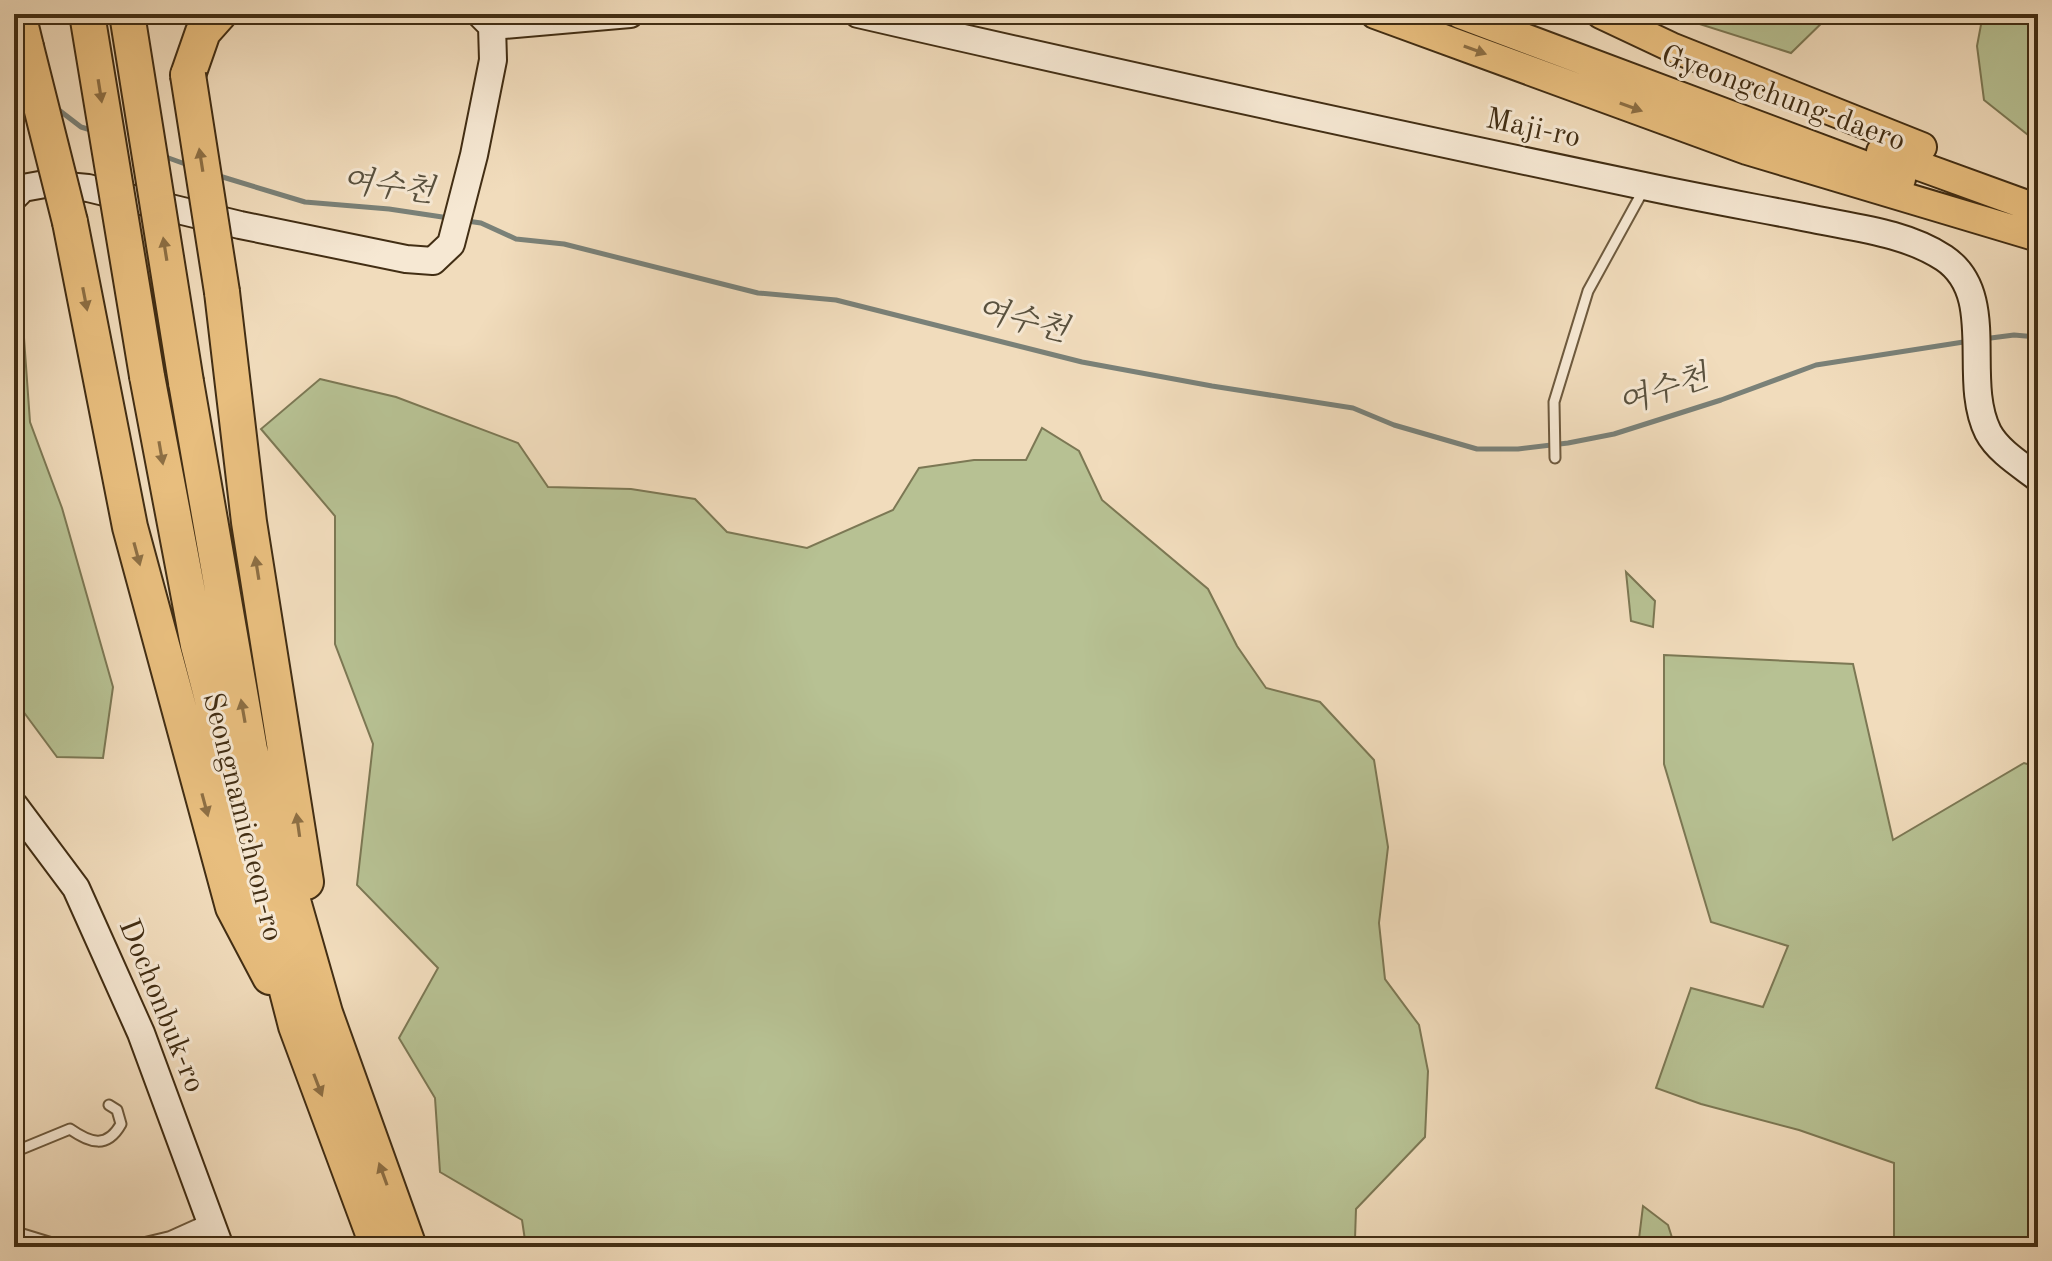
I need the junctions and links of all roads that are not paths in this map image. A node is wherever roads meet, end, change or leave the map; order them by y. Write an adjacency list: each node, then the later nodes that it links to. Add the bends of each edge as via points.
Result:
1 (18, 14): 14 (highway)
2 (87, 14): 25 (highway, Seongnamicheon-ro, one-way to 25, bridge, via 198,645)
3 (127, 14): 25 (highway, Seongnamicheon-ro, one-way to 3, bridge, via 250,750)
4 (219, 14): 25 (highway, one-way to 4, bridge, via 290,770 249,522 222,292 188,75 203,32)
5 (630, 14): 12 (main road)
6 (858, 14): 16 (main road, Maji-ro)
7 (1375, 14): 21 (main road, one-way to 21, via 1747,150)
8 (1445, 14): 13 (main road)
9 (1460, 14): 13 (main road, Gyeongchung-daero)
10 (1511, 14): 19 (main road, Gyeongchung-daero)
11 (1601, 14): 18 (main road, via 1978,170)
12 (486, 20): 15 (main road, via 493,60 474,155 451,244 433,261 240,225 88,188)
13 (1535, 44): 20 (main road, Gyeongchung-daero)
14 (20, 59): 15 (main road); 25 (highway, one-way to 25, bridge, via 70,222 130,527 233,907)
15 (45, 184): 17 (main road, via 23,188)
16 (1645, 187): 22 (lane, via 1588,291 1554,402); 23 (main road, Maji-ro, via 1875,231 1918,244 1947,260 1967,283 1976,315 1977,396 1988,433)
17 (14, 197)
18 (2038, 202)
19 (2038, 209)
20 (2038, 229)
21 (2038, 237)
22 (1555, 454)
23 (2038, 478)
24 (14, 805): 28 (main road, Dochonbuk-ro, via 76,888 141,1033)
25 (310, 1020): 32 (highway, Seongnamicheon-ro, one-way to 32); 33 (highway, Seongnamicheon-ro, one-way to 25)
26 (109, 1105): 27 (lane, via 117,1110 121,1124 115,1136 102,1142 86,1140 70,1129)
27 (14, 1152)
28 (215, 1235): 31 (street)
29 (14, 1236): 30 (street)
30 (42, 1246)
31 (146, 1247)
32 (378, 1247)
33 (409, 1247)

